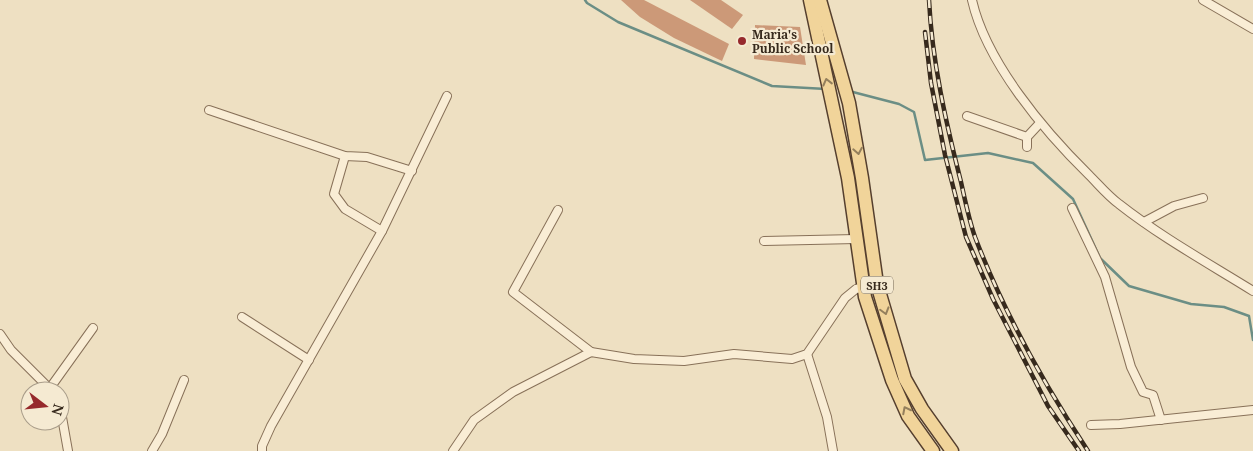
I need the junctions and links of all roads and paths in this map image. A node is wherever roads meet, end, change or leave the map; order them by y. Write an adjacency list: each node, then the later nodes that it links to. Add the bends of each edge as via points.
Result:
1 (810, 0): 19 (main road, SH3, one-way to 1, via 848,178)
2 (820, 0): 21 (main road, SH3, one-way to 21, via 849,103)
3 (972, 0): 9 (street, via 986,39 1010,81)
4 (1203, 0): 5 (street)
5 (1253, 29)
6 (447, 96): 13 (street)
7 (209, 110): 12 (street)
8 (967, 116): 10 (street)
9 (1040, 123): 10 (street); 17 (street, via 1118,204)
10 (1027, 137): 11 (street)
11 (1027, 147)
12 (345, 156): 13 (street, via 367,156); 18 (street, via 334,194 345,209)
13 (412, 171): 18 (street)
14 (1203, 198): 17 (street, via 1174,206)
15 (1072, 208): 34 (street, via 1105,277 1131,367 1143,392 1153,395)
16 (558, 210): 27 (street, via 513,292)
17 (1144, 222): 23 (street)
18 (382, 231): 29 (street)
19 (856, 239): 20 (street); 22 (main road, SH3)
20 (764, 241)
21 (877, 284): 22 (street); 43 (main road, SH3, one-way to 43, via 905,379)
22 (863, 286): 28 (street, via 845,298); 42 (main road, SH3, one-way to 22, via 908,416 892,380)
23 (1253, 291)
24 (242, 317): 29 (street)
25 (92, 328): 32 (street)
26 (0, 336): 31 (street)
27 (591, 352): 28 (street, via 684,361 734,354 792,359); 40 (street, via 513,392 474,420)
28 (807, 354): 41 (street, via 827,417)
29 (309, 360): 39 (street, via 271,426)
30 (184, 380): 38 (street)
31 (43, 381)
32 (56, 381)
33 (1253, 410): 34 (street)
34 (1161, 420): 35 (street)
35 (1092, 424)
36 (64, 431): 37 (street)
37 (68, 451)
38 (152, 451)
39 (262, 451)
40 (453, 451)
41 (833, 451)
42 (933, 451)
43 (952, 451)

